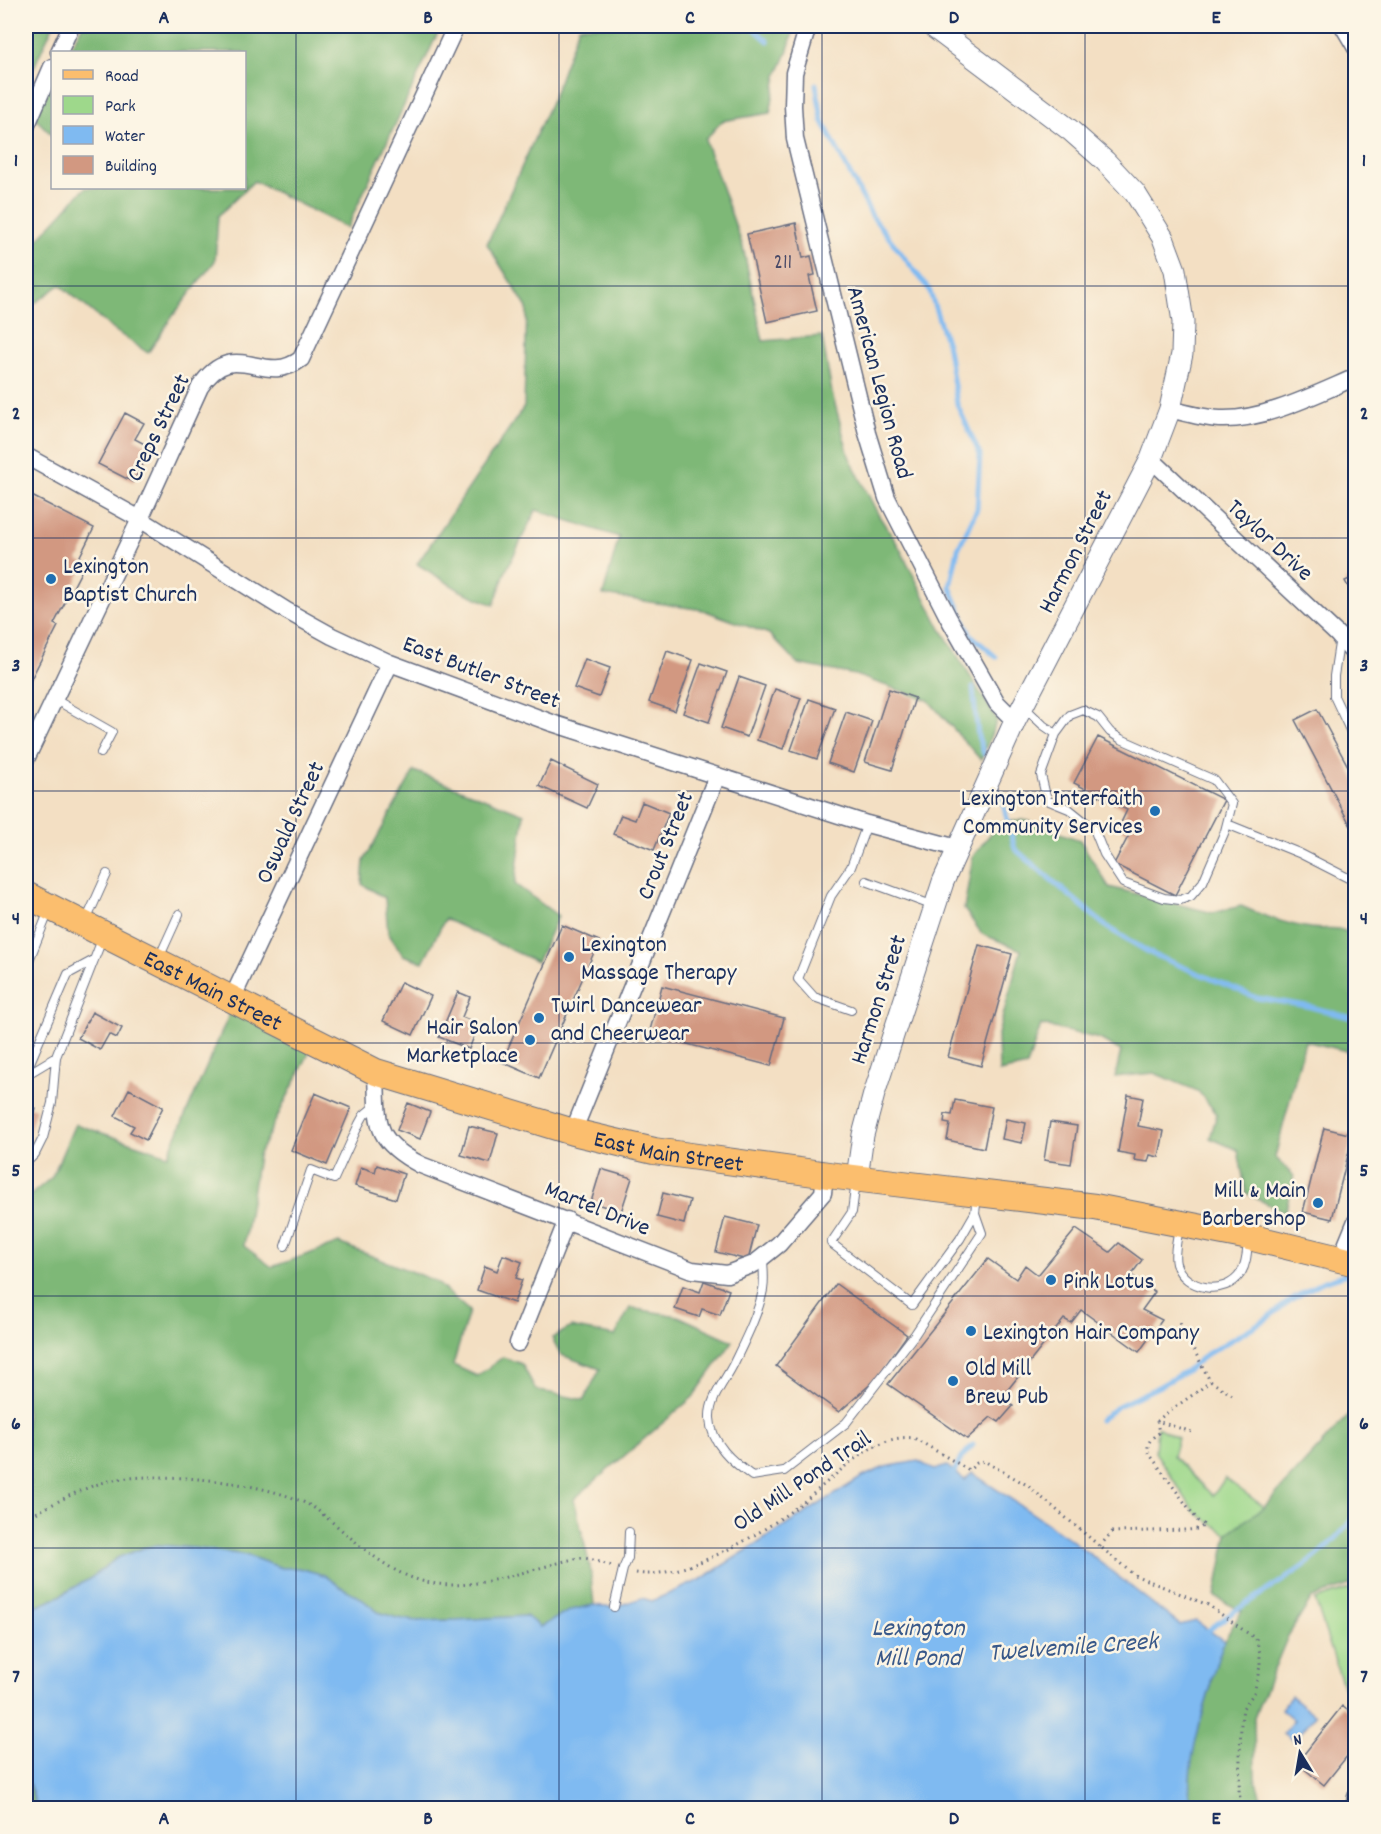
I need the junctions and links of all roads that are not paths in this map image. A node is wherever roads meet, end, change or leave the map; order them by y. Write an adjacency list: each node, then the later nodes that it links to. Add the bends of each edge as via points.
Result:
1 (71, 26): 7 (street)
2 (456, 26): 14 (street, Creps Street, via 301,359 282,369 231,362 207,376)
3 (808, 26): 19 (street, American Legion Road, via 794,73 795,140 867,433 887,498 948,617 997,703)
4 (932, 26): 11 (street, Harmon Street, via 1070,130 1135,193 1152,219 1175,270 1183,322 1182,354)
5 (1343, 26): 6 (street)
6 (1356, 48)
7 (59, 51)
8 (51, 69): 9 (street)
9 (26, 128)
10 (1356, 377): 11 (street, via 1250,417 1220,419)
11 (1170, 409): 13 (street, Harmon Street)
12 (26, 456): 14 (street, East Butler Street)
13 (1151, 459): 15 (street, Taylor Drive); 19 (street, Harmon Street)
14 (140, 519): 17 (street, East Butler Street, via 287,611); 18 (street, Creps Street)
15 (1346, 639): 16 (street, Taylor Drive); 21 (lane, via 1334,676 1334,696)
16 (1356, 656)
17 (390, 663): 24 (street, East Butler Street, via 552,723); 39 (street, Oswald Street)
18 (54, 699): 22 (lane, via 112,732); 23 (street, Creps Street)
19 (1019, 714): 20 (lane); 27 (street, Harmon Street)
20 (1056, 734): 26 (lane, via 1070,715 1083,711 1098,717 1121,739 1214,780 1232,804); 26 (lane, via 1041,775 1047,800 1069,809 1094,829 1104,854 1123,882 1164,898 1180,900 1191,896 1203,882)
21 (1356, 743)
22 (101, 753)
23 (26, 759)
24 (717, 776): 25 (street, East Butler Street); 45 (street, Crout Street)
25 (867, 824): 27 (street, East Butler Street); 40 (lane, via 851,867 831,896 798,979 814,997)
26 (1227, 824): 30 (lane, via 1299,853)
27 (957, 848): 32 (street, Harmon Street)
28 (107, 874): 35 (lane)
29 (866, 881): 32 (lane)
30 (1356, 882)
31 (26, 896): 33 (main road, East Main Street)
32 (934, 906): 48 (street, Harmon Street, via 874,1094)
33 (50, 908): 35 (main road, East Main Street); 38 (lane)
34 (179, 914): 37 (lane)
35 (94, 931): 36 (lane); 37 (main road, East Main Street)
36 (94, 960): 41 (lane); 43 (lane, via 68,974)
37 (157, 963): 39 (main road, East Main Street)
38 (26, 968)
39 (231, 1001): 42 (main road, East Main Street)
40 (850, 1010)
41 (57, 1057): 43 (lane); 46 (lane, via 43,1138)
42 (376, 1072): 44 (street, Martel Drive); 45 (main road, East Main Street)
43 (26, 1074)
44 (377, 1103): 50 (street, Martel Drive, via 378,1124 387,1143 403,1156); 54 (lane, via 359,1124 334,1179 311,1170)
45 (573, 1132): 47 (main road, East Main Street, via 654,1151)
46 (26, 1163)
47 (825, 1174): 48 (main road, East Main Street); 55 (street, Martel Drive, via 823,1193)
48 (857, 1178): 49 (main road, East Main Street); 49 (lane, via 852,1212 831,1243 912,1305 949,1256)
49 (976, 1202): 52 (main road, East Main Street, via 1095,1207); 55 (lane, via 982,1233 915,1334 846,1423 784,1471 752,1476 722,1450 710,1417 714,1397 750,1328 763,1288)
50 (567, 1220): 55 (street, Martel Drive, via 692,1270 727,1274); 57 (street)
51 (1356, 1221): 56 (street)
52 (1180, 1222): 53 (main road, East Main Street); 53 (lane, via 1175,1260 1184,1277 1199,1286 1214,1288 1232,1283 1246,1263)
53 (1249, 1237): 56 (main road, East Main Street)
54 (285, 1246)
55 (763, 1257)
56 (1348, 1261)
57 (518, 1343)
58 (629, 1533): 59 (lane, via 628,1558)
59 (614, 1607)
60 (1356, 1797): 61 (street)
61 (1353, 1809)

